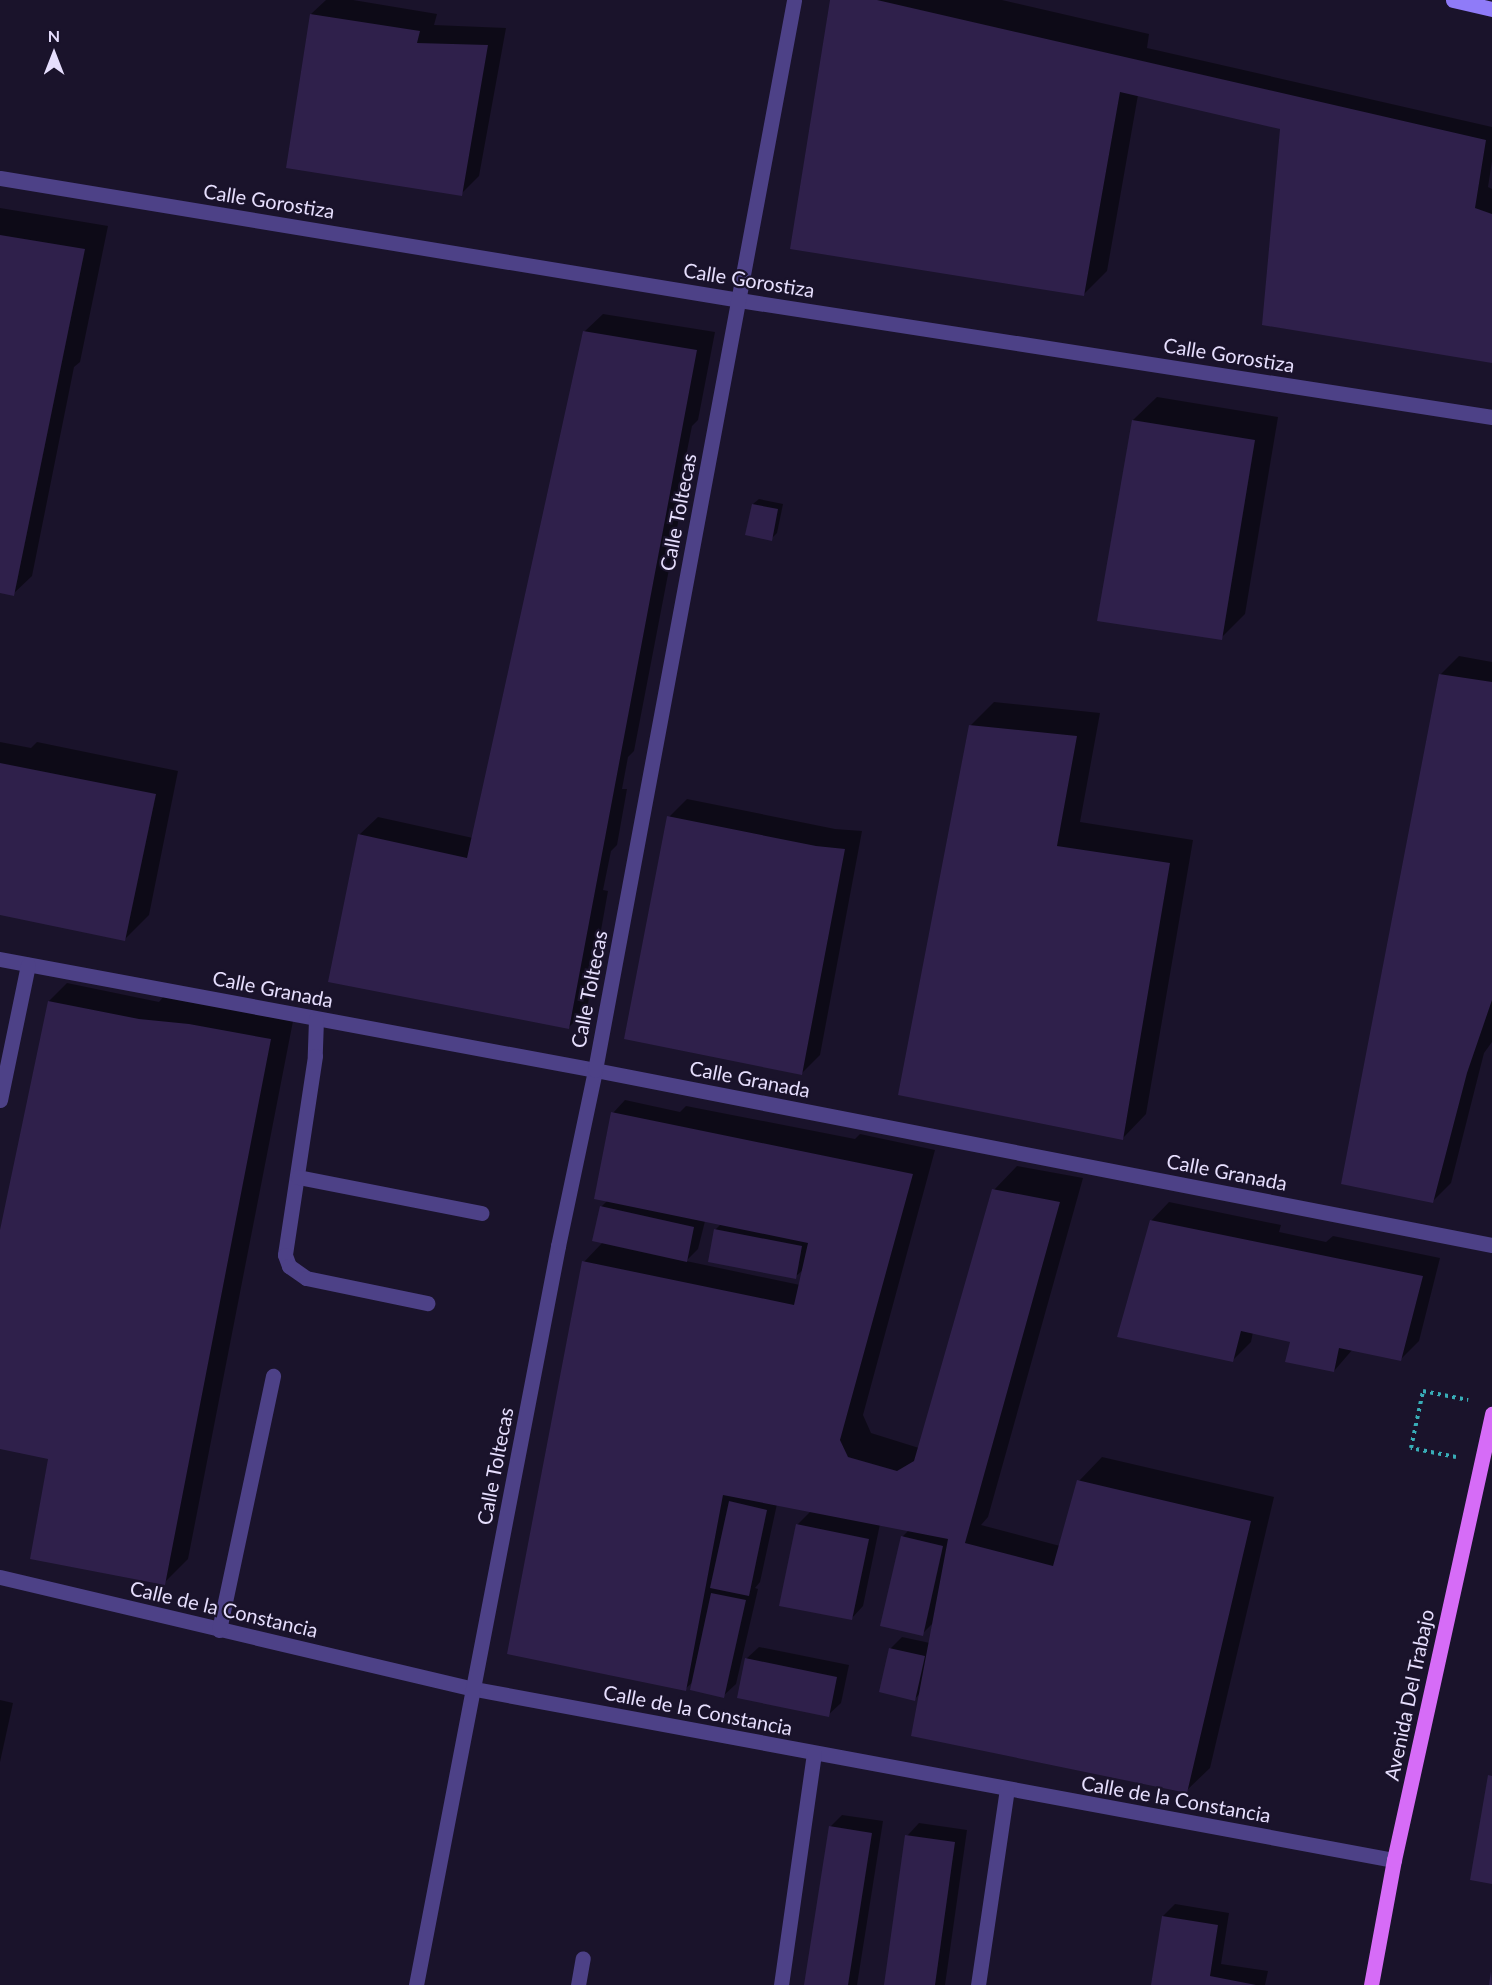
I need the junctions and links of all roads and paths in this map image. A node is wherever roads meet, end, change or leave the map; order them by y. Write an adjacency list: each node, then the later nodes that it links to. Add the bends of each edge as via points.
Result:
1 (794, 0): 5 (street, Calle Toltecas)
2 (1453, 0): 3 (main road)
3 (1492, 9)
4 (0, 178): 5 (street, Calle Gorostiza)
5 (739, 300): 6 (street, Calle Gorostiza); 10 (street, Calle Toltecas)
6 (1492, 417)
7 (0, 958): 8 (street, Calle Granada)
8 (28, 965): 9 (street, Calle Granada); 11 (street)
9 (316, 1019): 10 (street, Calle Granada); 12 (street, via 315,1056)
10 (595, 1070): 14 (street, Calle Granada); 22 (street, Calle Toltecas)
11 (0, 1100)
12 (298, 1177): 13 (street); 15 (street, via 285,1245 285,1255 297,1273)
13 (482, 1213)
14 (1492, 1245)
15 (427, 1303)
16 (273, 1376): 21 (street)
17 (1469, 1401): 19 (path, via 1423,1391 1411,1448)
18 (1492, 1414): 19 (main road, Avenida Del Trabajo)
19 (1482, 1463): 25 (main road, Avenida Del Trabajo)
20 (0, 1577): 21 (street, Calle de la Constancia)
21 (219, 1630): 22 (street, Calle de la Constancia)
22 (475, 1689): 23 (street, Calle de la Constancia); 27 (street, Calle Toltecas)
23 (814, 1753): 24 (street, Calle de la Constancia); 29 (street)
24 (1007, 1789): 25 (street, Calle de la Constancia); 30 (street)
25 (1394, 1860): 31 (main road, Avenida Del Trabajo)
26 (583, 1958): 28 (street)
27 (416, 1985)
28 (578, 1985)
29 (780, 1985)
30 (978, 1985)
31 (1371, 1985)

